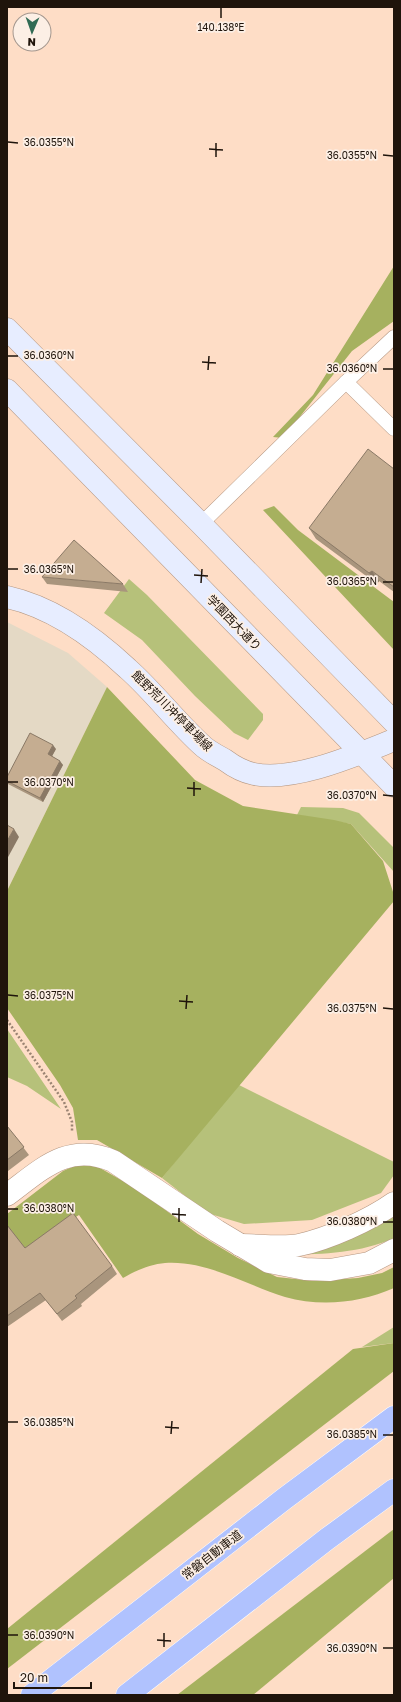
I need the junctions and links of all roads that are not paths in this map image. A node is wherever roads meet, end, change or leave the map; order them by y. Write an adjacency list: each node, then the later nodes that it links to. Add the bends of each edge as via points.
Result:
1 (7, 329): 6 (main road)
2 (394, 337): 3 (lane)
3 (346, 382): 5 (lane); 6 (lane)
4 (7, 390): 10 (main road, 学園西大通り)
5 (394, 429)
6 (201, 524): 8 (main road)
7 (7, 597): 10 (main road, 館野荒川沖停車場線, via 58,616 95,641 129,669 205,747 253,774 281,775 303,772)
8 (394, 722)
9 (394, 740): 10 (main road, 館野荒川沖停車場線)
10 (362, 753): 11 (main road, 学園西大通り)
11 (394, 786)
12 (7, 1195): 14 (street, via 62,1158 73,1154 100,1156)
13 (394, 1203): 14 (street, via 334,1234 298,1245)
14 (239, 1245): 15 (street, via 269,1262 324,1270 369,1262)
15 (394, 1250)
16 (394, 1417): 18 (highway, 常磐自動車道)
17 (394, 1490): 19 (highway)
18 (32, 1695)
19 (127, 1695)

